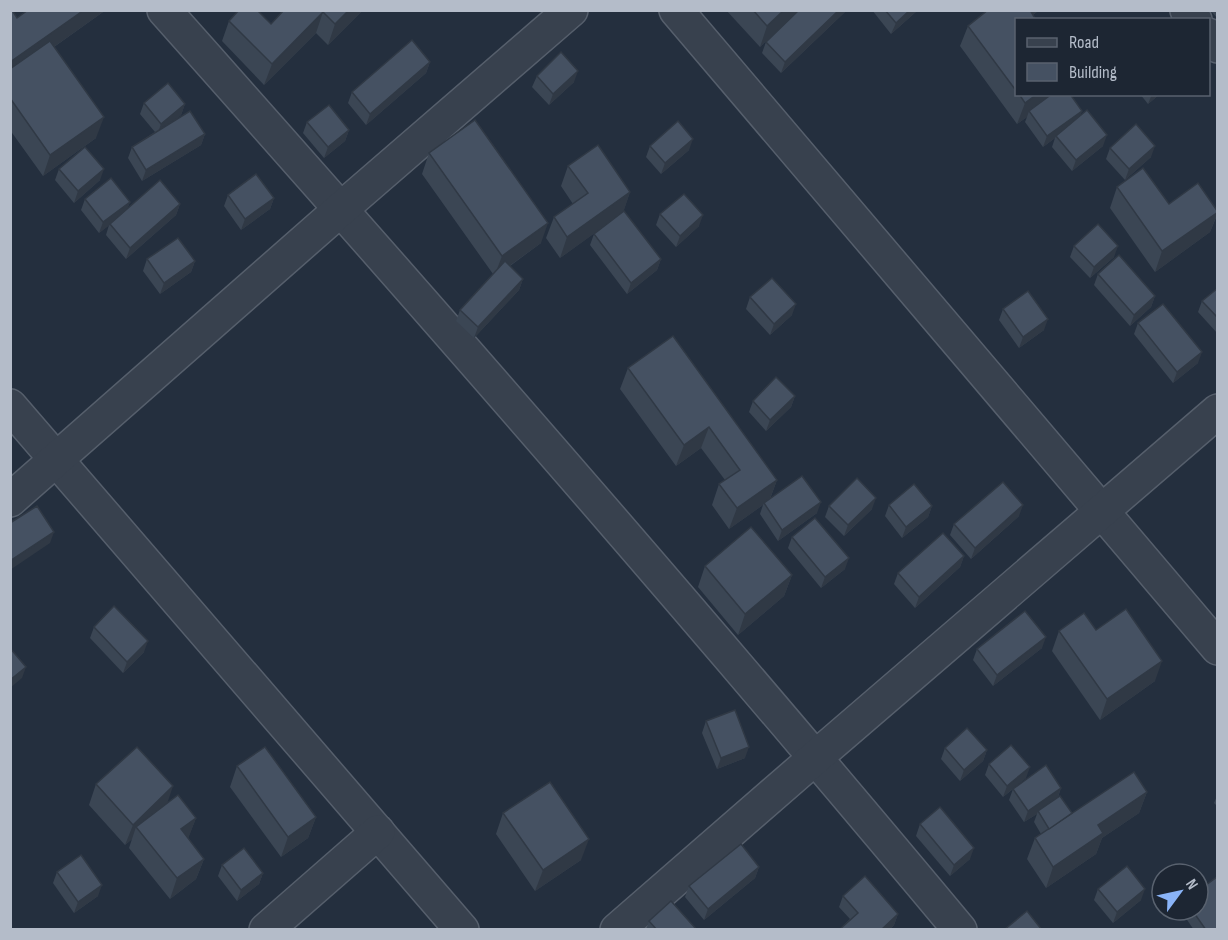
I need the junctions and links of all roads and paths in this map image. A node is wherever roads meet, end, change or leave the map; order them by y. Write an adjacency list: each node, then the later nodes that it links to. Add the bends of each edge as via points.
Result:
1 (164, 10): 4 (street)
2 (571, 10): 4 (street)
3 (676, 10): 9 (street)
4 (341, 209): 7 (street); 11 (street)
5 (10, 406): 7 (street)
6 (1218, 411): 9 (street)
7 (58, 459): 8 (street); 12 (street)
8 (10, 500)
9 (1101, 510): 10 (street); 11 (street)
10 (1218, 648)
11 (816, 757): 15 (street); 16 (street)
12 (378, 832): 13 (street); 14 (street)
13 (266, 930)
14 (462, 930)
15 (617, 930)
16 (960, 930)

